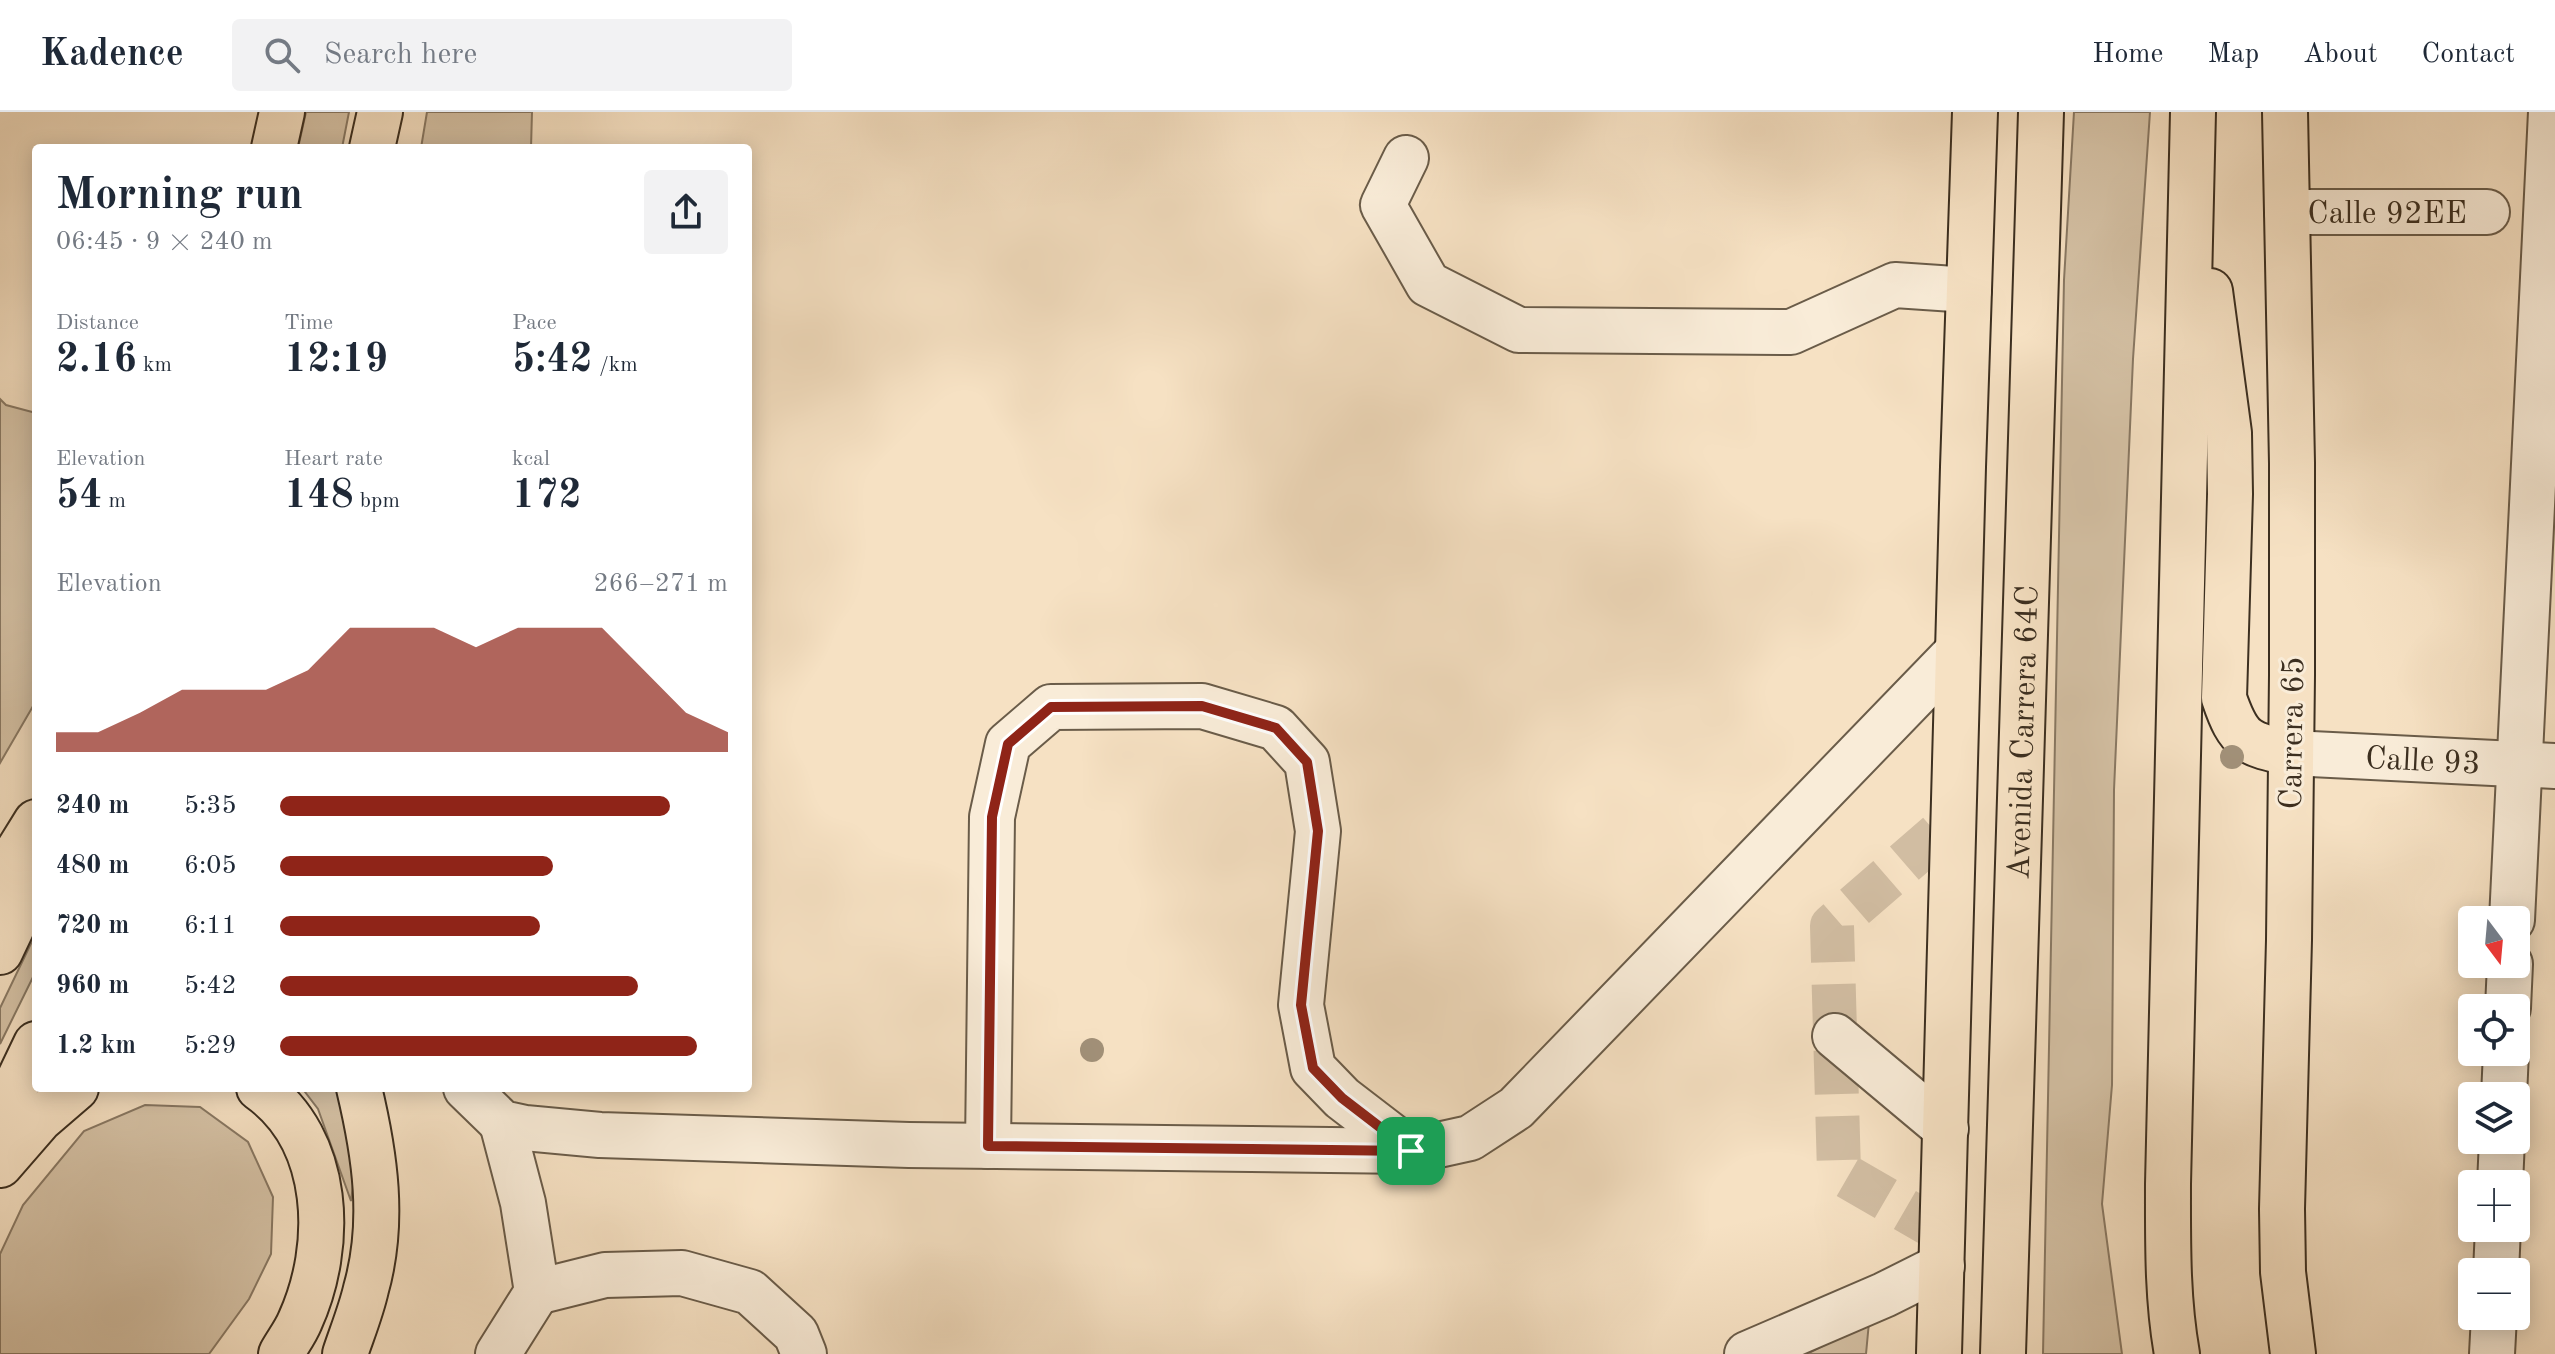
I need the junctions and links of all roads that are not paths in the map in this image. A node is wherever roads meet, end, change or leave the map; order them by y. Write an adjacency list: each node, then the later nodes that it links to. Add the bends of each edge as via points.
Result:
1 (282, 112): 7 (main road)
2 (1975, 112): 12 (main road, Avenida Carrera 64C)
3 (2041, 112): 42 (main road, Avenida Carrera 64C)
4 (2193, 112): 9 (main road)
5 (2285, 112): 10 (main road, Carrera 65)
6 (2551, 112): 15 (street)
7 (275, 144)
8 (1406, 158): 12 (street, via 1383,205 1428,284 1519,330 1791,332 1895,285)
9 (2192, 158): 14 (main road, via 2229,433 2224,698 2247,741); 43 (main road, via 2168,1227)
10 (2287, 212): 11 (street, Calle 92EE); 14 (main road, Carrera 65)
11 (2487, 212)
12 (1969, 290): 13 (main road, Avenida Carrera 64C)
13 (1958, 651): 29 (main road, Avenida Carrera 64C); 31 (street, via 1516,1108 1470,1138)
14 (2291, 753): 15 (street, Calle 93); 44 (main road, Carrera 65, via 2282,1209)
15 (2537, 765): 19 (street)
16 (32, 828): 17 (main road)
17 (0, 880)
18 (32, 884): 20 (main road)
19 (2514, 906)
20 (0, 952)
21 (1835, 1036): 29 (street)
22 (32, 1052): 27 (main road)
23 (71, 1092): 32 (main road)
24 (263, 1092): 37 (main road, via 300,1130 317,1173 322,1222 313,1282)
25 (360, 1092): 38 (main road, via 373,1146 377,1218 367,1287)
26 (470, 1092): 28 (street)
27 (0, 1119)
28 (502, 1123): 30 (street, via 600,1135); 34 (street, via 523,1203)
29 (1946, 1129): 33 (main road, Avenida Carrera 64C)
30 (988, 1146): 31 (street); 31 (street, via 992,817 1008,744 1051,707 1202,706 1276,728 1307,762 1318,831 1301,1005 1313,1068 1342,1098)
31 (1411, 1151)
32 (0, 1165)
33 (1942, 1266): 36 (main road, Avenida Carrera 64C); 41 (street)
34 (537, 1292): 39 (street); 40 (street, via 605,1275 682,1273 750,1292 796,1334)
35 (2493, 1330): 45 (street)
36 (1936, 1342)
37 (281, 1354)
38 (345, 1354)
39 (498, 1354)
40 (804, 1354)
41 (1747, 1354)
42 (2003, 1354)
43 (2177, 1354)
44 (2293, 1354)
45 (2492, 1354)

